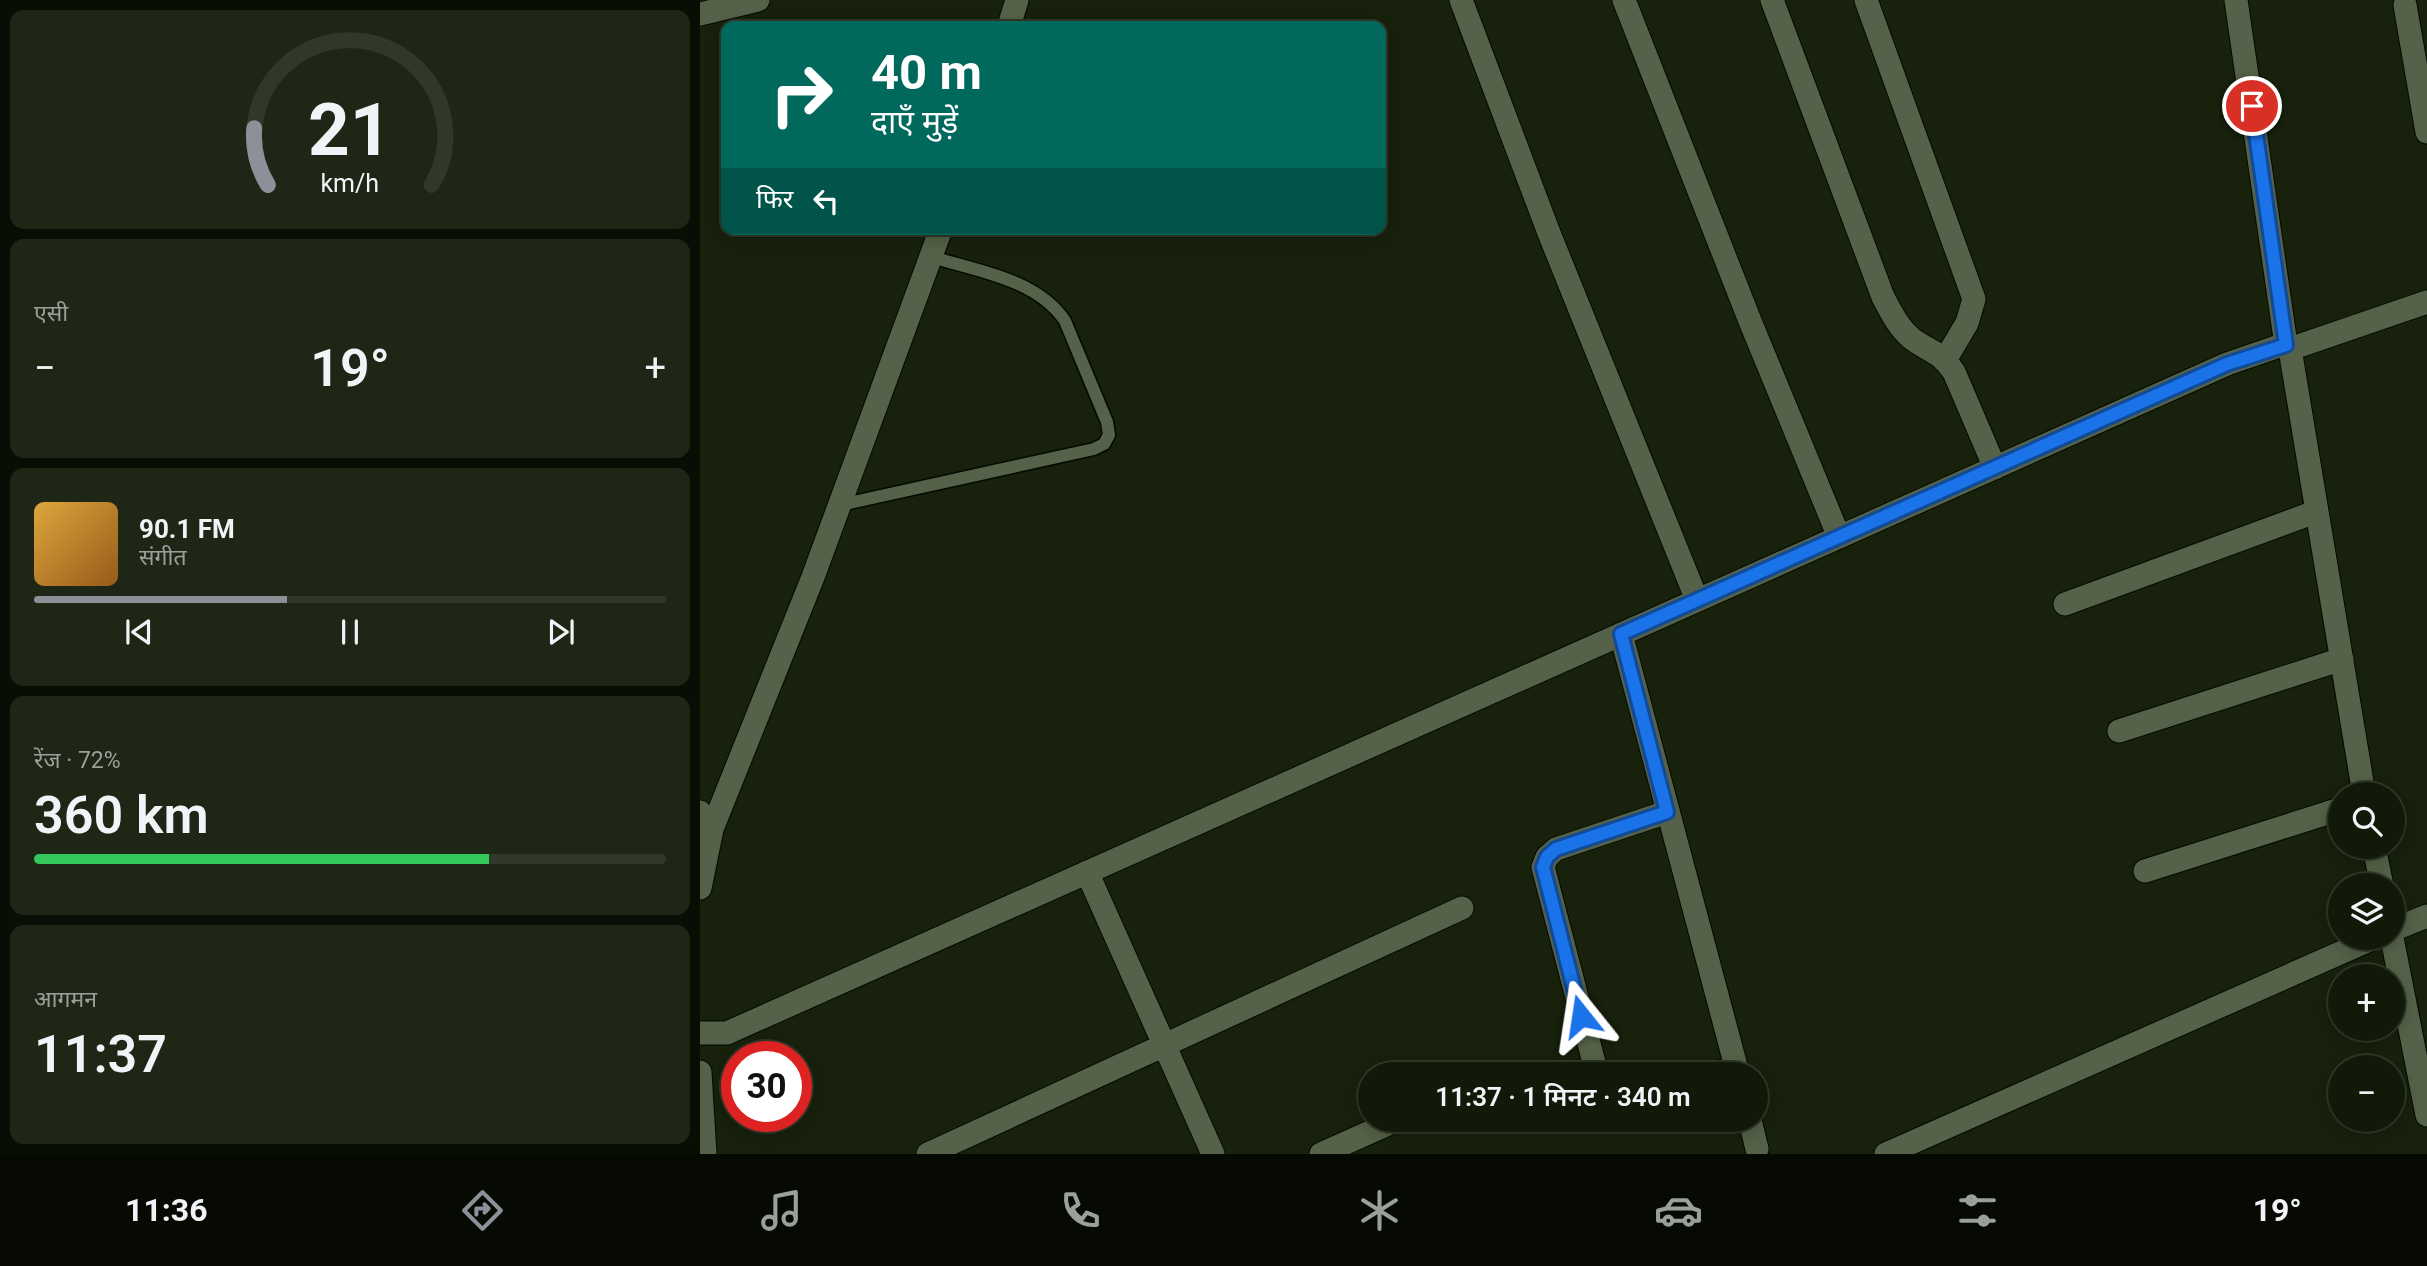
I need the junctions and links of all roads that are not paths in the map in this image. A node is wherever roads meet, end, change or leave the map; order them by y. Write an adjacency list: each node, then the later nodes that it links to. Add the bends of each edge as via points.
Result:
1 (758, 0): 9 (street)
2 (1017, 0): 10 (street)
3 (1461, 0): 21 (street)
4 (1624, 0): 20 (street)
5 (1772, 0): 16 (street, via 1892,314 1913,340)
6 (1866, 0): 16 (street, via 1974,299 1967,323)
7 (2236, 0): 15 (street)
8 (2405, 5): 11 (street)
9 (707, 8)
10 (1011, 21)
11 (2427, 132)
12 (939, 235): 13 (street)
13 (932, 257): 18 (street); 18 (lane, via 1027,287 1056,307 1109,435 1094,449)
14 (2427, 302): 15 (street)
15 (2288, 347): 17 (street, via 2227,364); 19 (street)
16 (1945, 360): 17 (street)
17 (1995, 467): 20 (street)
18 (840, 505): 29 (street)
19 (2315, 512): 22 (street); 24 (street)
20 (1839, 537): 21 (street)
21 (1697, 600): 23 (street)
22 (2065, 604)
23 (1621, 634): 27 (street); 31 (street)
24 (2342, 659): 25 (street); 26 (street)
25 (2119, 731)
26 (2362, 782)
27 (1667, 812): 40 (street, via 1556,849 1543,867); 41 (street)
28 (2328, 813): 30 (street)
29 (706, 821): 32 (street)
30 (2145, 871)
31 (1087, 872): 38 (street, via 727,1033); 39 (street)
32 (700, 888)
33 (1462, 908): 39 (street)
34 (2427, 916): 35 (street)
35 (2405, 925)
36 (2347, 950): 51 (street)
37 (2394, 950): 43 (street)
38 (700, 1033)
39 (1163, 1047): 48 (street); 49 (street)
40 (1594, 1062)
41 (1735, 1062)
42 (700, 1072): 47 (street)
43 (2427, 1115)
44 (1370, 1132): 50 (street)
45 (1752, 1132): 46 (street)
46 (1757, 1149)
47 (705, 1154)
48 (928, 1154)
49 (1213, 1154)
50 (1321, 1154)
51 (1886, 1154)

